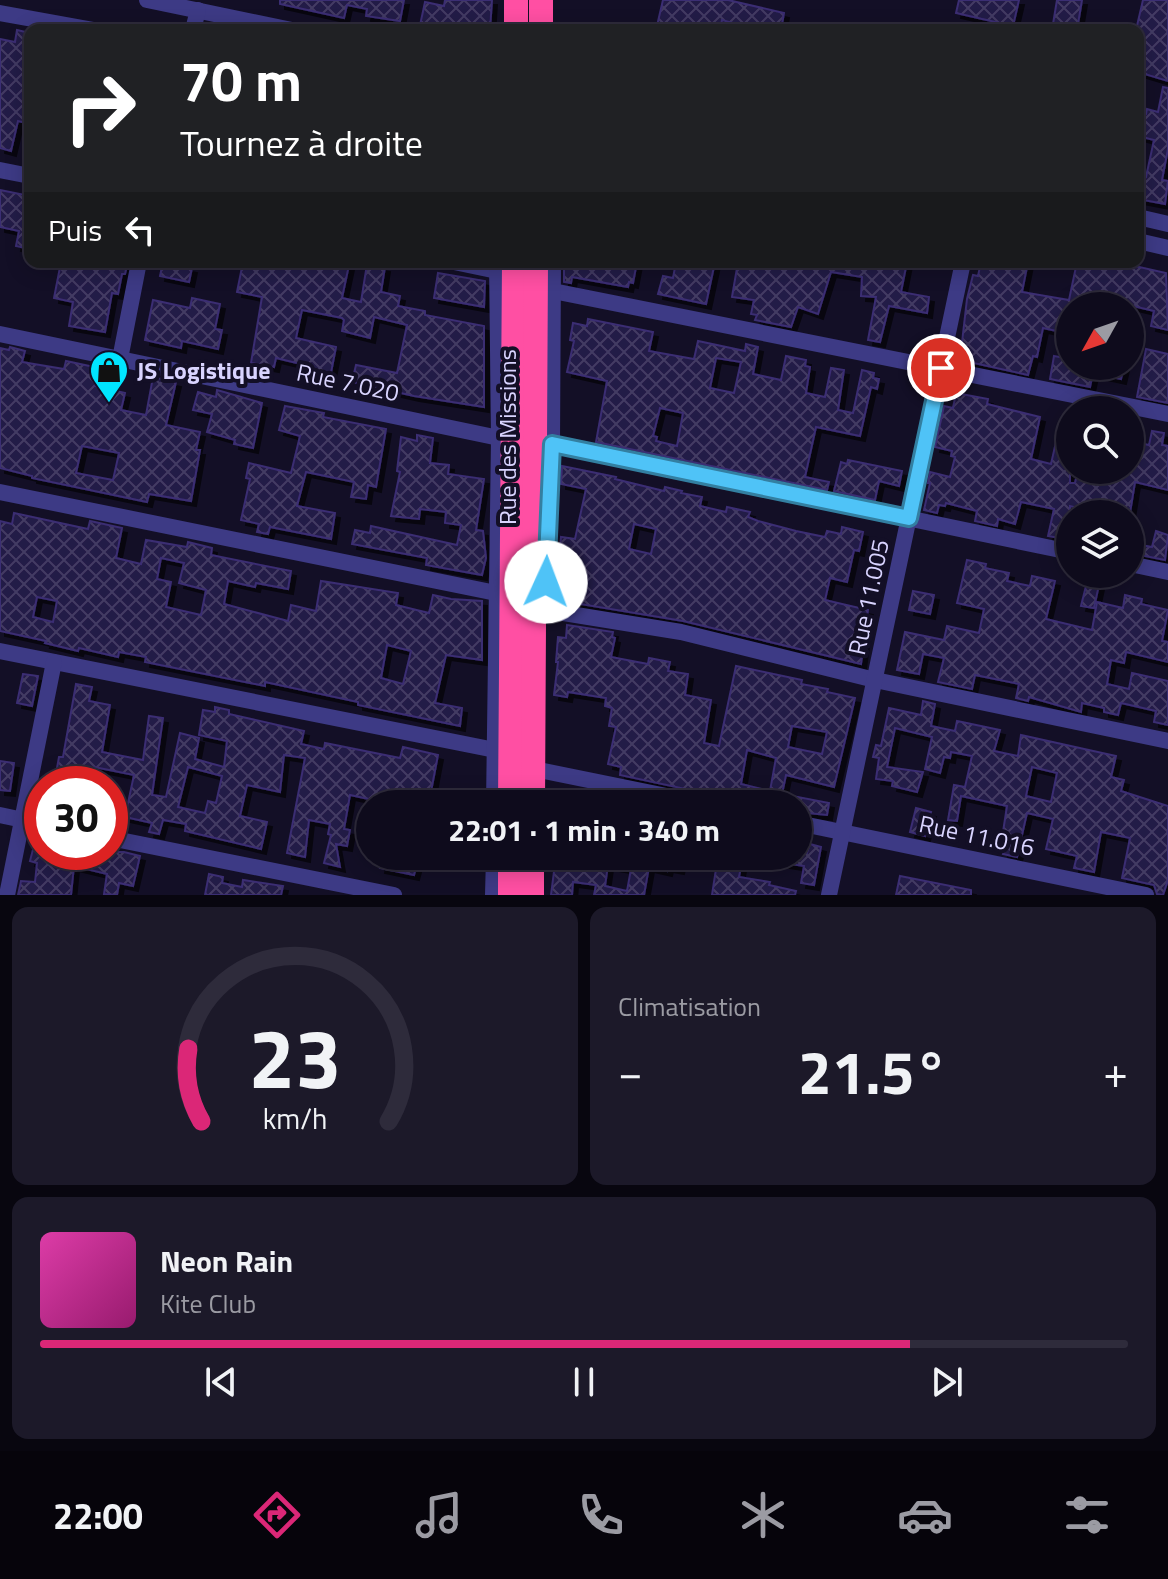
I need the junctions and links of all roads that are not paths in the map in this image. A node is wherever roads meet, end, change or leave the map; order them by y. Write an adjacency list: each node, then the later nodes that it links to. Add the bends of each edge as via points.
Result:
1 (147, 0): 4 (street)
2 (516, 0): 9 (highway)
3 (541, 0): 10 (highway)
4 (198, 10): 7 (street); 8 (street)
5 (0, 13): 6 (street)
6 (61, 24)
7 (194, 24)
8 (264, 24)
9 (516, 24)
10 (541, 24)
11 (0, 170): 12 (street)
12 (24, 175)
13 (1144, 218): 14 (street)
14 (1168, 224)
15 (1144, 242): 16 (street)
16 (1168, 248)
17 (138, 268): 25 (street)
18 (503, 268): 28 (street)
19 (503, 268): 44 (highway, Rue des Missions)
20 (536, 268): 45 (highway, Rue des Missions)
21 (553, 268): 23 (street)
22 (962, 268): 26 (street, Rue 11.005)
23 (553, 291): 26 (street); 29 (street)
24 (0, 334): 25 (street, Rue 7.020)
25 (120, 359): 28 (street, Rue 7.020)
26 (941, 368): 27 (street); 31 (street, Rue 11.005)
27 (1168, 414)
28 (499, 438): 35 (street)
29 (552, 444): 31 (street); 36 (street)
30 (0, 492): 35 (street)
31 (909, 518): 32 (street); 39 (street, Rue 11.005)
32 (1056, 549)
33 (1144, 567): 34 (street)
34 (1168, 572)
35 (496, 593): 41 (street)
36 (545, 610): 39 (street, via 681,632); 42 (street)
37 (0, 651): 38 (street)
38 (54, 662): 41 (street); 49 (street)
39 (875, 680): 40 (street); 52 (street, Rue 11.005)
40 (1168, 741)
41 (495, 750): 43 (street)
42 (539, 770): 46 (street); 47 (street)
43 (494, 790)
44 (510, 790)
45 (533, 790)
46 (540, 790)
47 (637, 790)
48 (0, 815): 49 (street)
49 (21, 820): 50 (street); 58 (street)
50 (24, 821)
51 (812, 826): 52 (street, Rue 11.016)
52 (843, 832): 64 (street, Rue 11.005); 65 (street, Rue 11.016)
53 (128, 842): 59 (street)
54 (494, 870): 60 (street)
55 (510, 870): 61 (highway)
56 (532, 870): 62 (highway)
57 (541, 870): 63 (street)
58 (7, 895)
59 (394, 895)
60 (493, 895)
61 (510, 895)
62 (532, 895)
63 (542, 895)
64 (829, 895)
65 (1146, 895)

